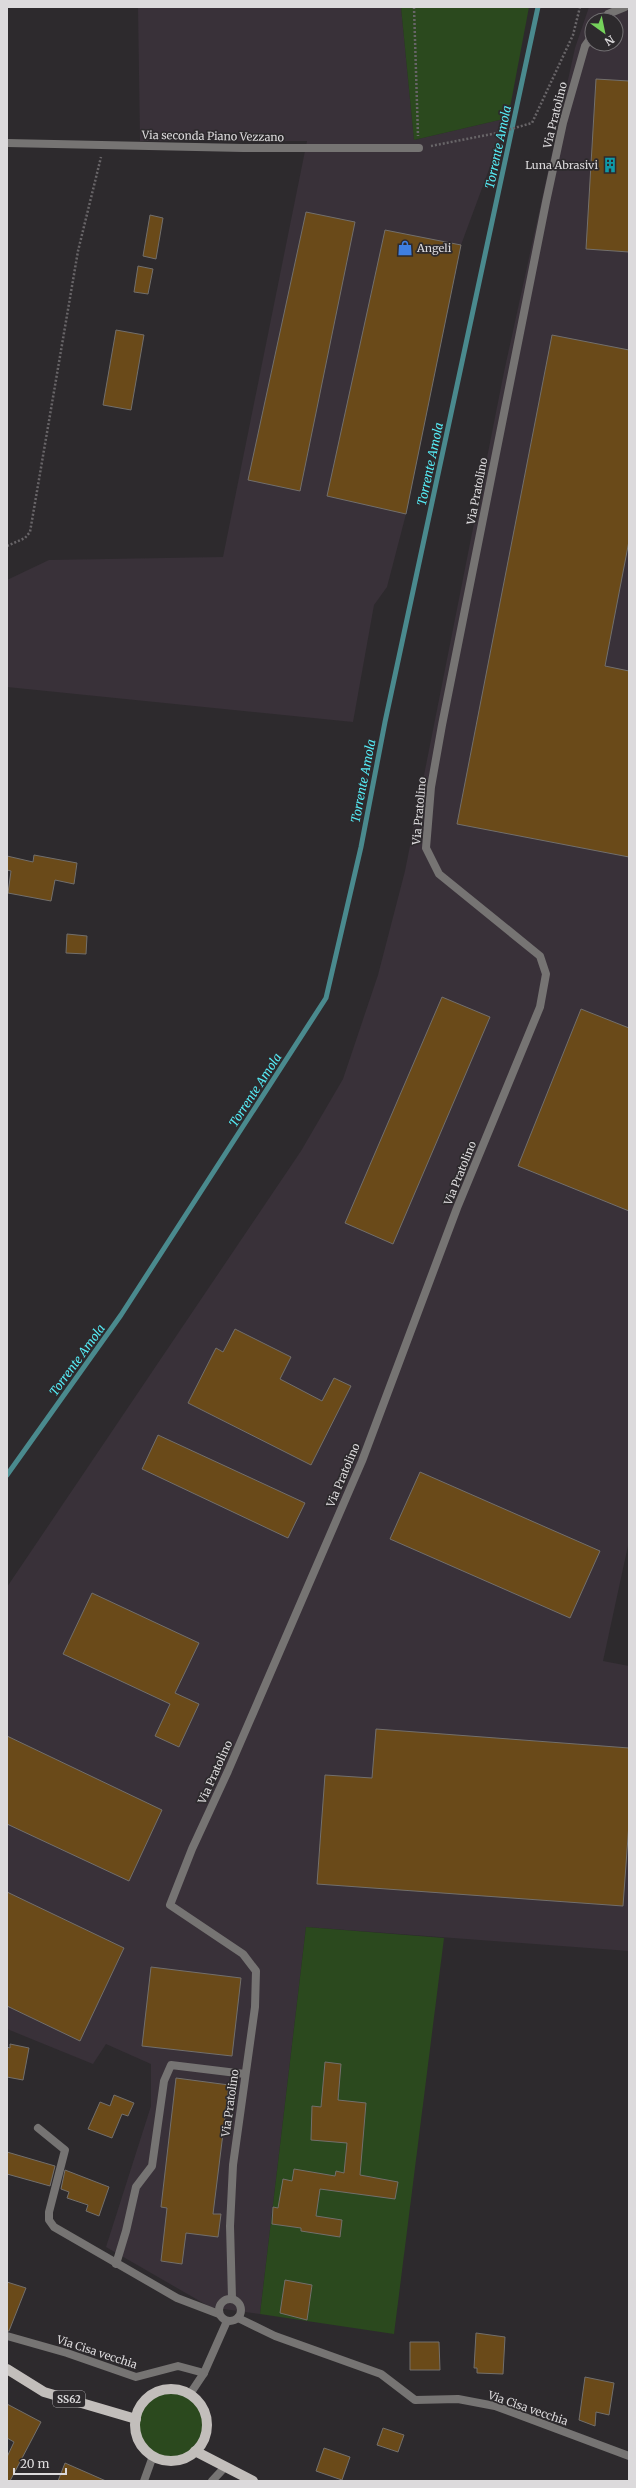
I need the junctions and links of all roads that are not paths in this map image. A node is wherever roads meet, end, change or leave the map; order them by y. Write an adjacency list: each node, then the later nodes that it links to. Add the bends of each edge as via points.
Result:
1 (625, 7): 2 (street)
2 (613, 12)
3 (584, 49): 6 (street, Via Pratolino, via 562,123 546,202 441,733 431,787 426,848 439,874 540,956 546,974 544,987 540,1007 457,1208 362,1461 192,1849 170,1905 243,1954 256,1971 255,2007)
4 (7, 143): 5 (street, Via seconda Piano Vezzano)
5 (419, 148)
6 (245, 2074): 8 (street, via 171,2065 164,2081 152,2166 136,2187); 9 (street, Via Pratolino, via 233,2165 230,2226)
7 (38, 2128): 8 (street, via 65,2150 49,2212 54,2227)
8 (116, 2264): 10 (street, via 177,2298)
9 (232, 2298): 10 (street, via 221,2302); 11 (street, via 239,2302 241,2307)
10 (219, 2314): 12 (street)
11 (238, 2318): 12 (street); 20 (street, Via Cisa vecchia, via 275,2336 381,2374 415,2400 458,2398 495,2406)
12 (227, 2321): 15 (street)
13 (7, 2336): 15 (street, Via Cisa vecchia, via 136,2377 178,2366)
14 (7, 2369): 17 (main road, SS62, via 44,2392)
15 (204, 2373): 16 (street)
16 (190, 2394): 17 (main road, via 171,2389 161,2390 144,2401); 18 (main road, via 198,2401 207,2421 204,2438)
17 (136, 2419): 19 (main road, via 139,2440)
18 (195, 2451): 19 (main road, via 175,2460); 21 (main road)
19 (153, 2456): 22 (street)
20 (629, 2456)
21 (225, 2467): 23 (street); 24 (main road)
22 (144, 2481)
23 (212, 2481)
24 (253, 2481)

